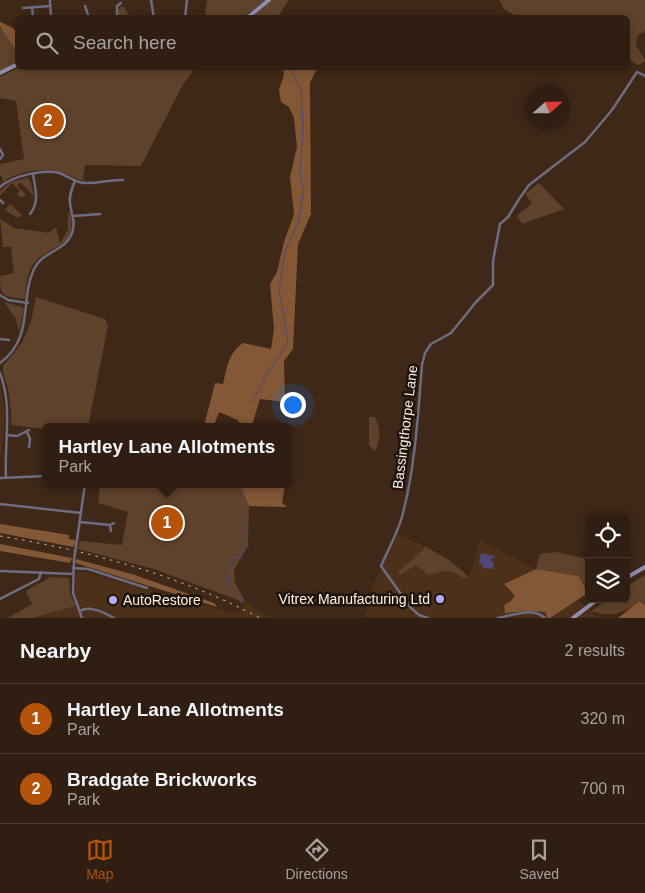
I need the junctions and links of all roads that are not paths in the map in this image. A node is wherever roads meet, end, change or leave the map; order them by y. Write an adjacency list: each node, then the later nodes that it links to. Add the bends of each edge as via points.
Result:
1 (50, 0): 7 (street)
2 (156, 0): 5 (street)
3 (187, 0): 16 (street)
4 (269, 0): 17 (main road)
5 (152, 1): 15 (street)
6 (121, 3): 14 (street, via 117,6)
7 (50, 6): 9 (street); 12 (street)
8 (84, 6): 13 (street)
9 (32, 7): 10 (street); 11 (street)
10 (23, 8)
11 (33, 15)
12 (51, 15)
13 (88, 15)
14 (117, 15)
15 (154, 15)
16 (185, 15)
17 (251, 15)
18 (15, 66): 19 (main road)
19 (0, 73)
20 (645, 76): 60 (street, Bassingthorpe Lane, via 637,72 612,110 585,142 529,185 498,228 493,285 451,333 435,341 425,353 406,499 381,566 410,607)
21 (0, 149): 22 (street, via 3,156)
22 (0, 159)
23 (33, 174): 25 (street, via 55,172); 26 (street, via 12,178); 27 (street, via 36,199)
24 (123, 180): 25 (street)
25 (75, 181): 29 (street, via 70,197)
26 (0, 187)
27 (30, 214)
28 (100, 214): 29 (street)
29 (73, 216): 31 (street, via 72,232 67,242 44,256 35,267)
30 (0, 295): 31 (street, via 8,300)
31 (28, 303): 34 (street, via 18,343)
32 (0, 339): 33 (street)
33 (9, 340)
34 (0, 363)
35 (0, 373): 36 (street, via 8,405)
36 (6, 435): 37 (street, via 17,436 28,431); 40 (street)
37 (29, 447)
38 (42, 476): 40 (street)
39 (0, 478): 40 (street)
40 (6, 478)
41 (84, 488): 43 (street)
42 (0, 504): 43 (street)
43 (80, 513): 44 (street)
44 (80, 522): 46 (street); 49 (street, bridge)
45 (114, 523): 46 (street)
46 (110, 525): 47 (street)
47 (111, 531)
48 (645, 566): 53 (main road)
49 (73, 568): 52 (street); 54 (street, via 88,569)
50 (0, 571): 51 (street)
51 (41, 572): 52 (street); 55 (street, via 39,579)
52 (72, 574): 57 (street, via 73,593)
53 (630, 575)
54 (147, 588)
55 (0, 599)
56 (593, 603): 63 (main road)
57 (80, 611): 58 (street); 59 (street, via 90,608)
58 (82, 618)
59 (114, 618)
60 (428, 618)
61 (498, 618): 62 (street, via 524,612 537,613)
62 (545, 618)
63 (573, 618)

